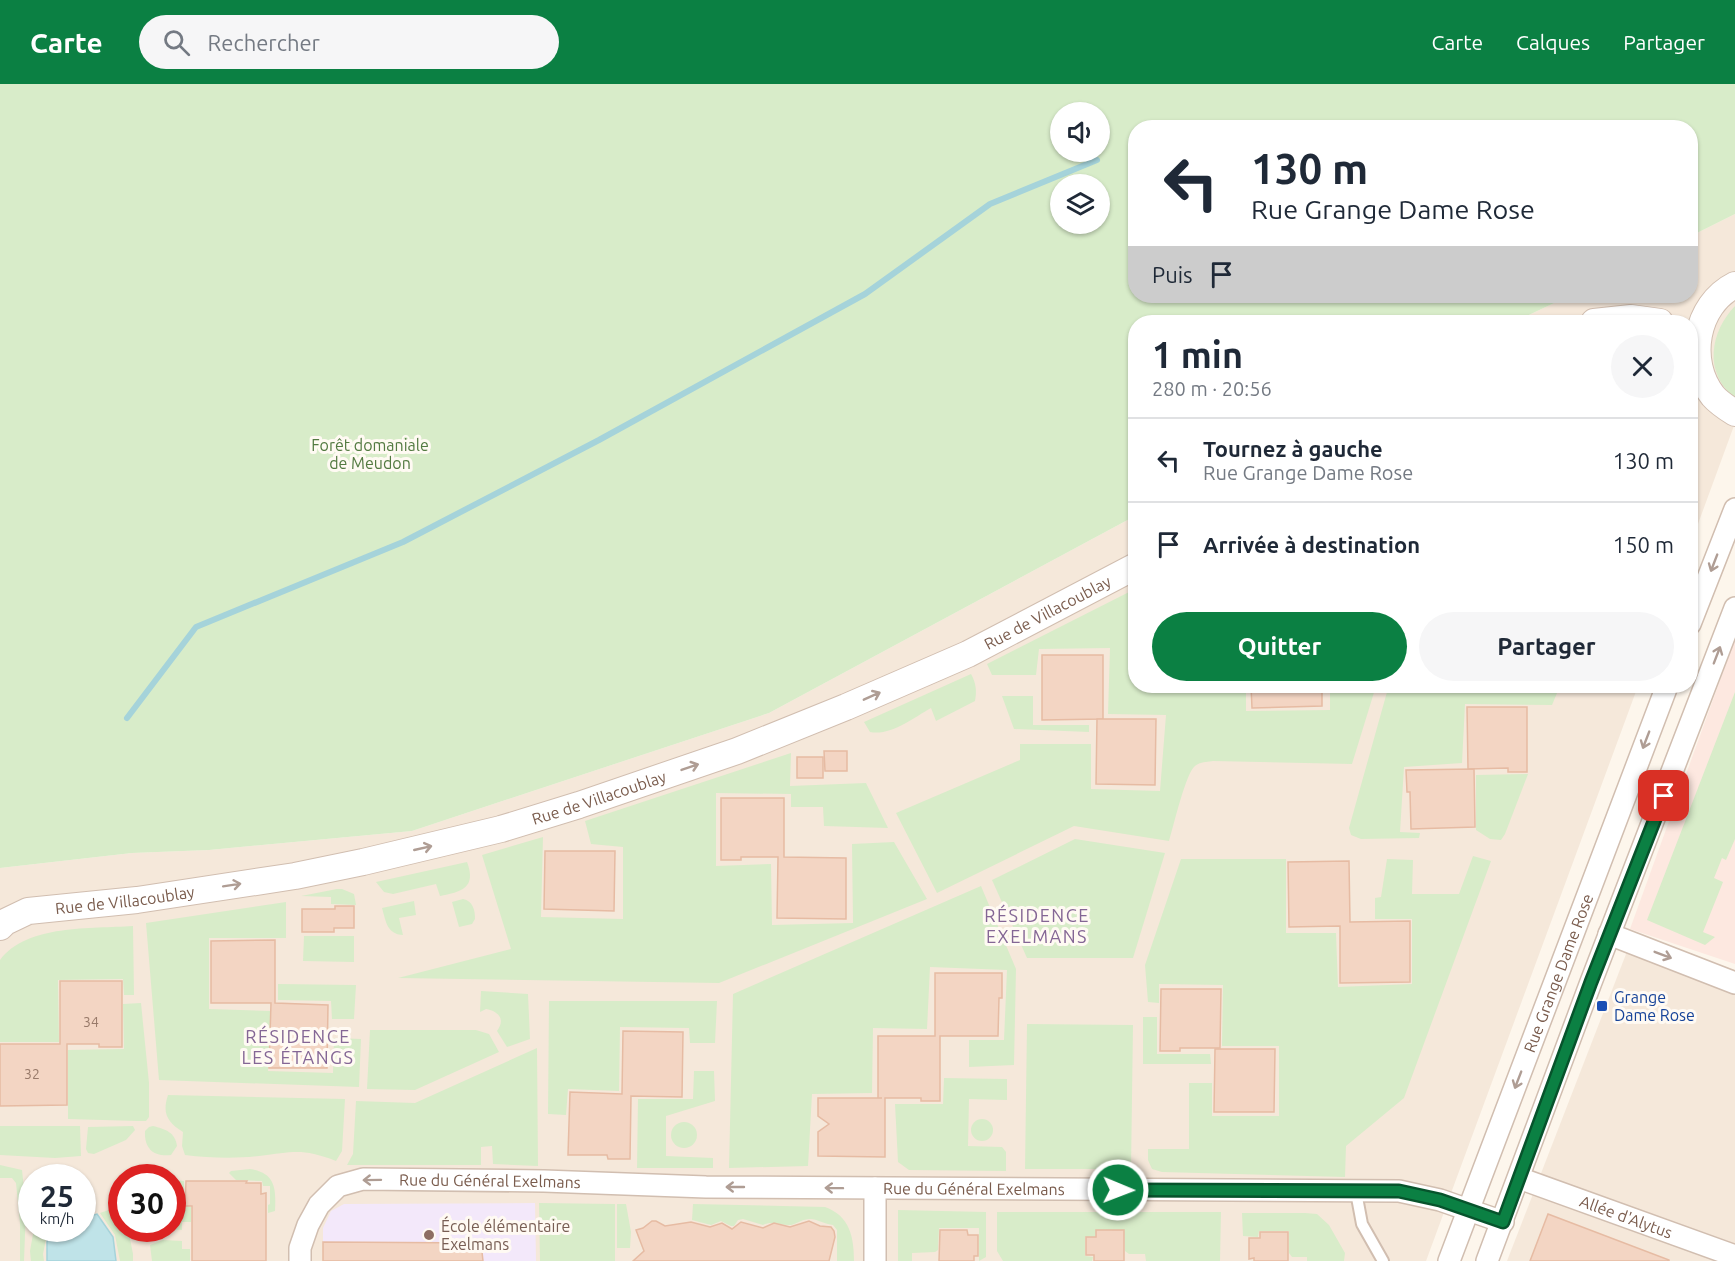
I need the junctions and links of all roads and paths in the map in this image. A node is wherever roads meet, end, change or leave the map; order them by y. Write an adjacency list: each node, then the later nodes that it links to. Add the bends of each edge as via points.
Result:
1 (1735, 285): 2 (street, via 1713,303)
2 (1698, 332)
3 (1698, 366): 4 (street, via 1721,405)
4 (1735, 413)
5 (1735, 508): 7 (street, one-way to 7)
6 (1128, 570): 10 (street, Rue de Villacoublay, one-way to 6, via 28,912 295,876 469,837 579,805 737,751 846,708 968,654)
7 (1698, 603)
8 (1735, 608): 11 (street, Rue Grange Dame Rose, one-way to 8)
9 (1664, 693): 16 (street, Rue Grange Dame Rose, one-way to 16)
10 (0, 927)
11 (1609, 934): 12 (street, one-way to 12); 13 (street, Rue Grange Dame Rose)
12 (1735, 983)
13 (1519, 1178): 17 (street, Rue Grange Dame Rose); 18 (street, Allée d'Alytus)
14 (875, 1188): 15 (street, Rue du Général Exelmans); 19 (street, Rue du Général Exelmans, one-way to 19, via 363,1179 338,1186 320,1205 308,1225); 20 (street, Rue du Général Exelmans)
15 (1356, 1192): 16 (street, Rue du Général Exelmans, via 1399,1191); 21 (lane, via 1362,1224)
16 (1468, 1209): 17 (street, Rue du Général Exelmans); 22 (street, Rue Grange Dame Rose)
17 (1503, 1222): 23 (street, Rue Grange Dame Rose)
18 (1735, 1256)
19 (300, 1261)
20 (875, 1261)
21 (1383, 1261)
22 (1449, 1261)
23 (1487, 1261)

